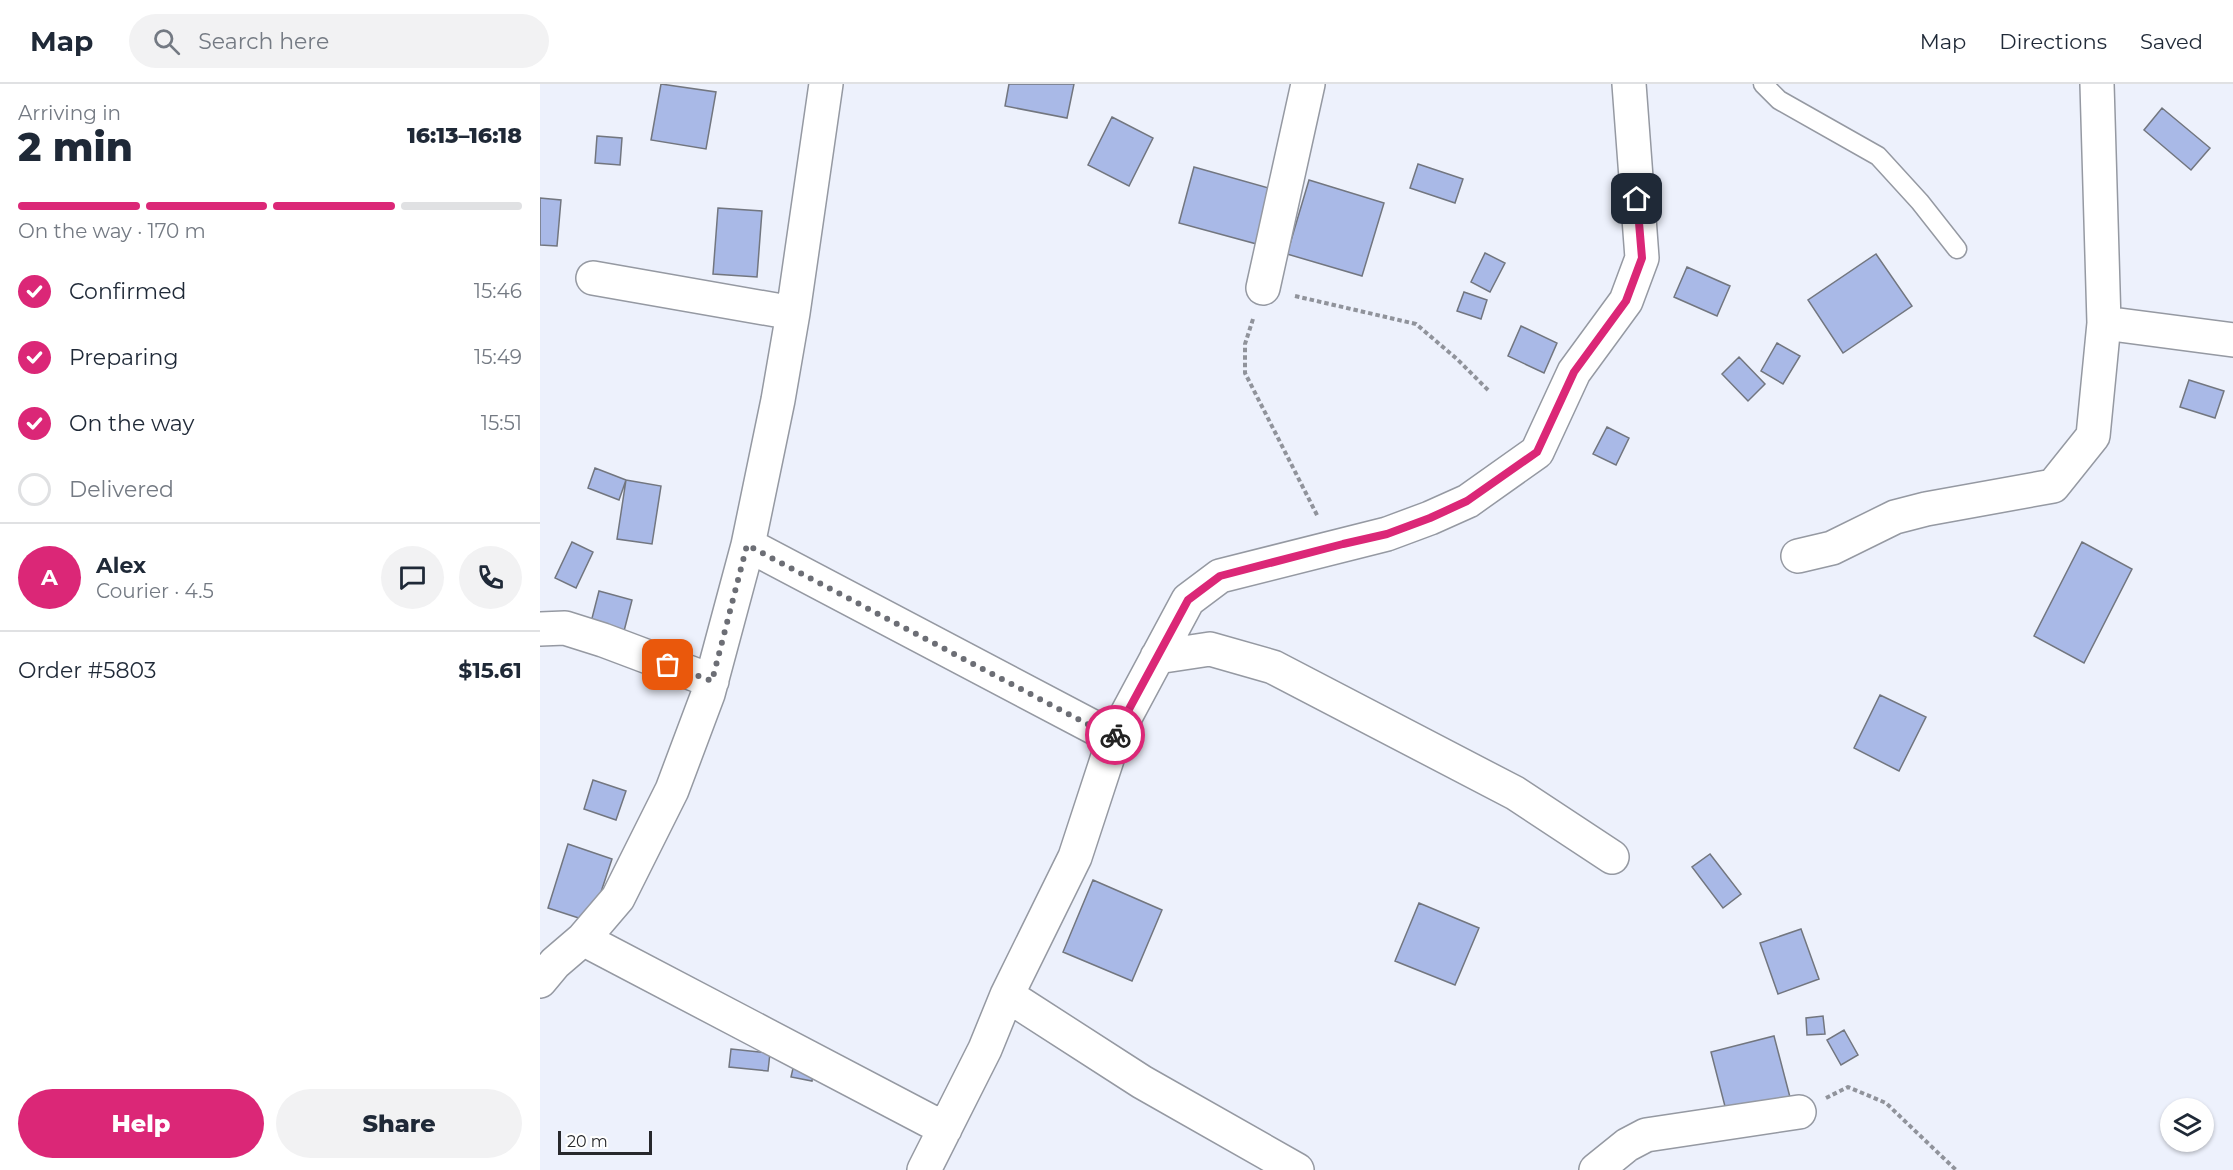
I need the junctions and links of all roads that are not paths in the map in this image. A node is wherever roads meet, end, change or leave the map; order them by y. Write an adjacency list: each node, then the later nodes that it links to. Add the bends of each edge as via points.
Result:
1 (826, 84): 9 (street)
2 (1308, 84): 8 (street)
3 (1629, 84): 15 (street, via 1642,258 1626,301 1574,372 1537,452 1467,501 1430,518 1387,534 1220,576 1188,600)
4 (1763, 84): 6 (lane, via 1779,100 1878,156)
5 (2097, 84): 10 (street)
6 (1957, 249)
7 (593, 278): 9 (street)
8 (1258, 302)
9 (793, 313): 12 (street)
10 (2104, 323): 11 (street); 13 (street, via 2093,436 2053,486 1895,517 1832,548)
11 (2233, 340)
12 (747, 545): 16 (street); 17 (street)
13 (1798, 556)
14 (540, 628): 16 (street, via 565,628)
15 (1157, 657): 17 (street); 18 (street, via 1210,649 1273,667 1515,793)
16 (712, 681): 19 (street, via 672,790 618,898)
17 (1114, 738): 21 (street, via 1076,857)
18 (1612, 856)
19 (583, 939): 20 (street); 23 (street)
20 (540, 981)
21 (1007, 995): 23 (street); 25 (street, via 1142,1082)
22 (1799, 1112): 26 (street, via 1646,1135)
23 (945, 1129): 24 (street)
24 (924, 1170)
25 (1297, 1170)
26 (1596, 1170)

